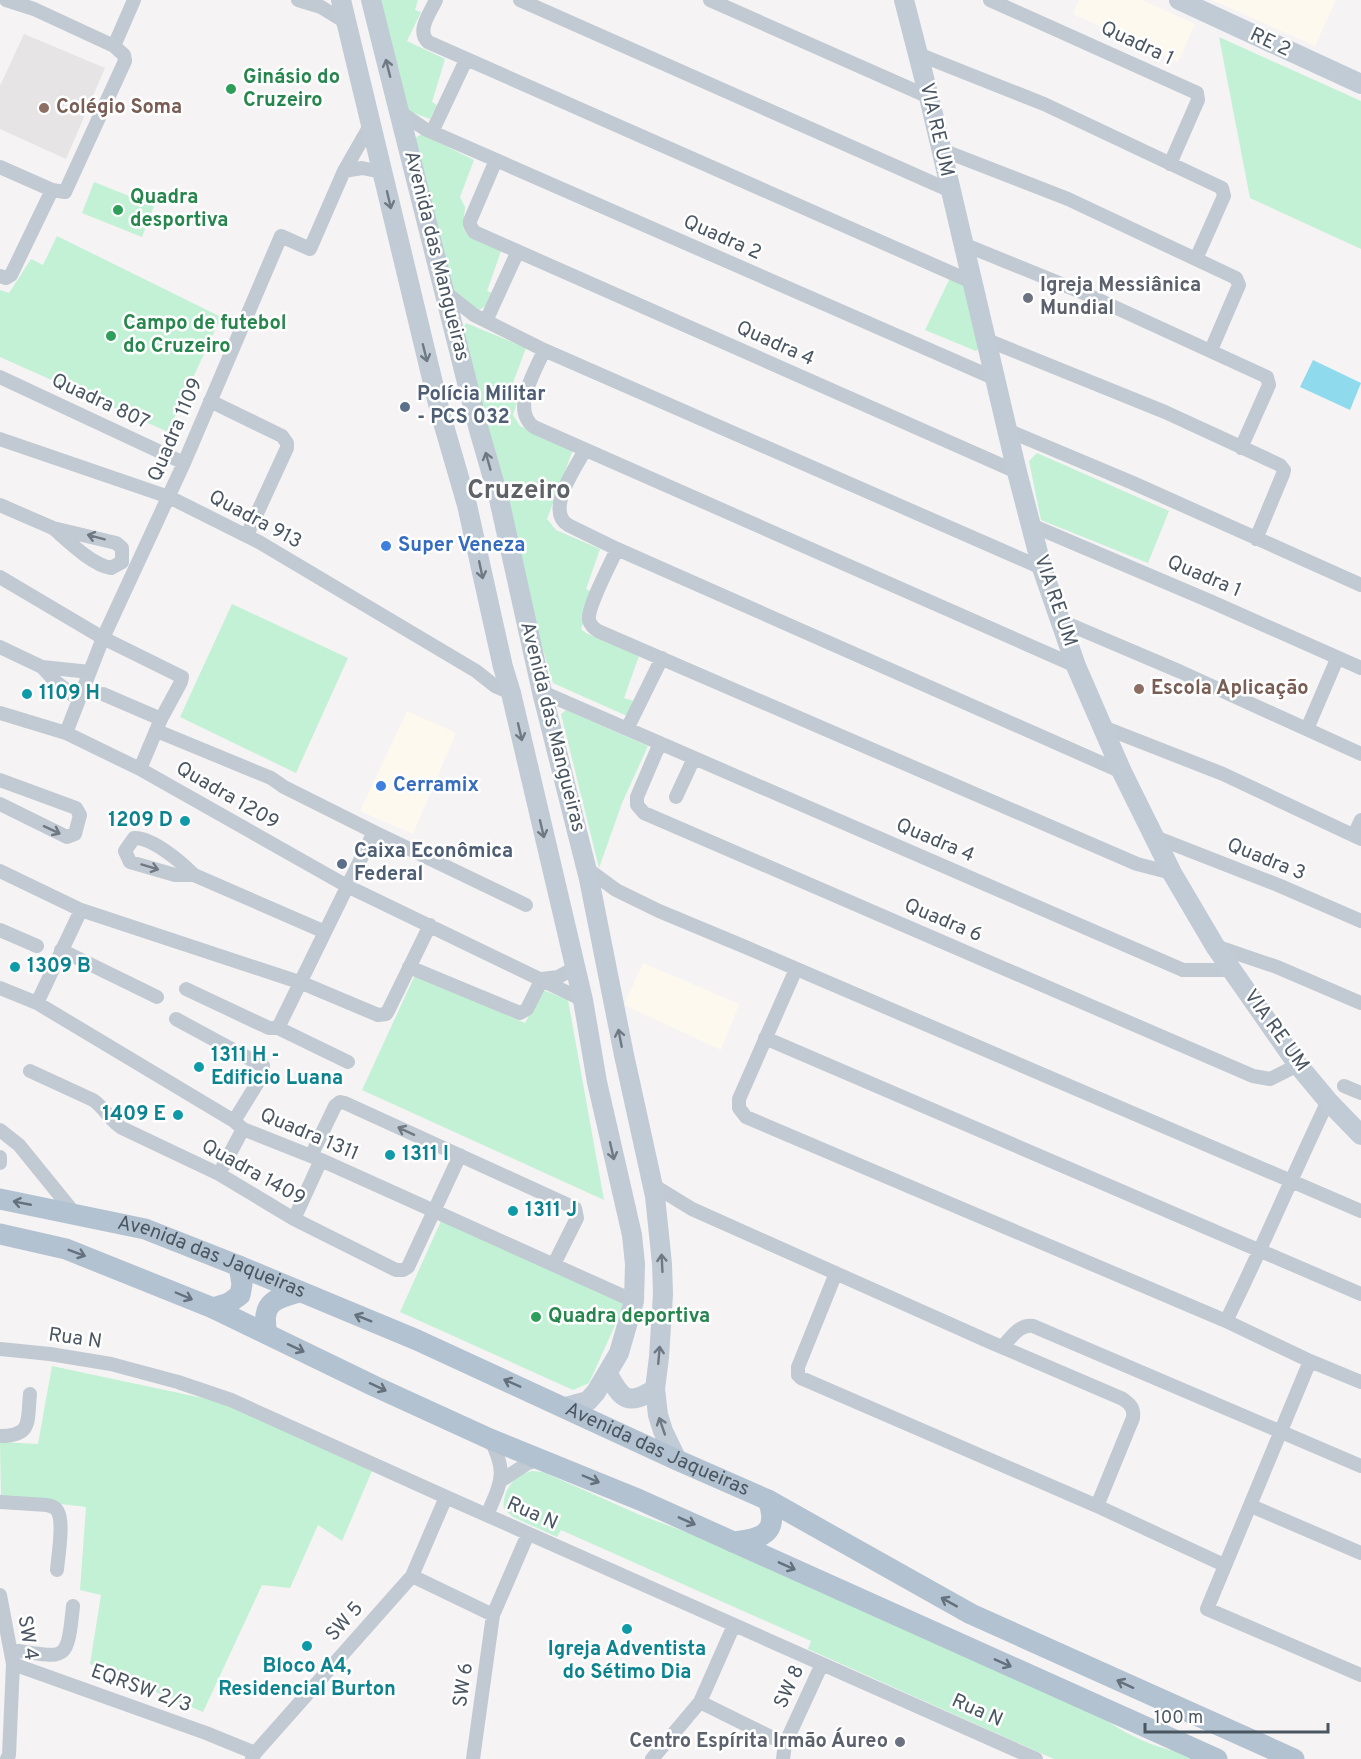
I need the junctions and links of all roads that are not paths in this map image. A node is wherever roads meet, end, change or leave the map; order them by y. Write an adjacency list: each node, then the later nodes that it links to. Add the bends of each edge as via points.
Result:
1 (6, 0): 12 (street)
2 (134, 0): 15 (street)
3 (298, 0): 13 (street)
4 (341, 0): 14 (main road, Avenida das Mangueiras)
5 (371, 0): 20 (main road, Avenida das Mangueiras, one-way to 5)
6 (436, 0): 17 (street, via 422,30 425,39)
7 (520, 0): 31 (street)
8 (710, 0): 19 (street)
9 (903, 0): 16 (main road, VIA RE UM)
10 (990, 0): 26 (street, Quadra 1, via 1197,93 1198,100)
11 (1179, 0): 18 (main road, RE 2)
12 (36, 4): 15 (street)
13 (326, 4): 14 (street)
14 (347, 23): 21 (main road, Avenida das Mangueiras)
15 (114, 46): 30 (street, via 124,55 124,64 68,189 64,193)
16 (918, 54): 19 (main road, VIA RE UM); 26 (street, via 1044,104)
17 (466, 60): 22 (street); 36 (street)
18 (1361, 84)
19 (929, 98): 24 (main road, VIA RE UM)
20 (400, 112): 22 (street, Quadra 2); 23 (main road, Avenida das Mangueiras)
21 (371, 124): 28 (street); 29 (main road, Avenida das Mangueiras)
22 (428, 130): 23 (street, via 417,128); 25 (street, Quadra 2)
23 (405, 133): 37 (main road, Avenida das Mangueiras)
24 (942, 150): 31 (main road, VIA RE UM); 34 (street, via 1068,199)
25 (496, 160): 33 (street, Quadra 4, via 470,225 474,232); 44 (street, Quadra 2)
26 (1170, 164): 34 (street, via 1224,191)
27 (0, 167): 30 (street)
28 (344, 171): 29 (street, via 362,168); 45 (street, Quadra 1109, via 310,249 281,236)
29 (382, 172): 47 (main road, Avenida das Mangueiras, one-way to 47)
30 (52, 190): 35 (street, via 11,274 6,278)
31 (951, 191): 32 (main road, VIA RE UM)
32 (963, 244): 36 (main road, VIA RE UM); 42 (street)
33 (518, 251): 39 (street); 55 (street, Quadra 4)
34 (1196, 259): 42 (street, via 1239,283)
35 (0, 276)
36 (972, 282): 40 (main road, VIA RE UM)
37 (445, 292): 38 (main road, Avenida das Mangueiras); 39 (street)
38 (451, 315): 39 (street); 46 (main road, Avenida das Mangueiras)
39 (480, 318): 41 (street)
40 (987, 339): 44 (main road, VIA RE UM); 52 (street, via 1165,412)
41 (544, 350): 53 (street, via 525,398 525,416 534,427); 63 (street)
42 (1211, 350): 52 (street, via 1269,380)
43 (0, 377): 54 (street, Quadra 807)
44 (996, 379): 49 (main road, VIA RE UM)
45 (210, 401): 54 (street, Quadra 1109); 60 (street, via 282,436 287,443)
46 (474, 408): 47 (main road, via 457,415); 48 (main road, Avenida das Mangueiras)
47 (440, 412): 51 (main road, Avenida das Mangueiras)
48 (479, 430): 51 (main road, via 462,431); 77 (main road, Avenida das Mangueiras, one-way to 48)
49 (1007, 430): 55 (main road, VIA RE UM); 61 (street)
50 (0, 439): 56 (street, Quadra 913)
51 (448, 439): 73 (main road, Avenida das Mangueiras, one-way to 73)
52 (1241, 448): 61 (street, via 1284,470)
53 (585, 450): 62 (street, via 561,496 559,515 568,525); 71 (street)
54 (184, 463): 56 (street, Quadra 1109)
55 (1017, 472): 58 (main road, VIA RE UM)
56 (169, 497): 60 (street, Quadra 913); 67 (street, Quadra 1109)
57 (0, 505): 59 (street)
58 (1031, 525): 63 (main road, VIA RE UM); 70 (street, Quadra 1)
59 (53, 528): 59 (street, one-way to 59, via 105,567 122,562 122,548 116,543)
60 (248, 535): 75 (street, Quadra 913)
61 (1256, 539): 65 (street)
62 (617, 549): 69 (street, via 591,608 591,626); 94 (street)
63 (1042, 568): 66 (main road, VIA RE UM)
64 (0, 577): 67 (street)
65 (1361, 585)
66 (1061, 621): 71 (main road, VIA RE UM); 87 (street)
67 (103, 638): 76 (street, Quadra 1109); 84 (street, via 182,676)
68 (0, 647): 72 (street)
69 (662, 658): 86 (street); 106 (street, via 1137,864)
70 (1337, 659): 74 (street, Quadra 1); 87 (street)
71 (1077, 666): 85 (main road, VIA RE UM)
72 (42, 667): 76 (street); 80 (street)
73 (503, 667): 75 (street); 78 (main road, Avenida das Mangueiras)
74 (1361, 668)
75 (476, 671): 78 (street, Quadra 913)
76 (90, 672): 80 (street, Quadra 1109)
77 (542, 692): 81 (street, Quadra 4); 83 (main road, Avenida das Mangueiras)
78 (511, 693): 93 (main road, Avenida das Mangueiras, one-way to 93)
79 (103, 694): 84 (street)
80 (79, 700): 88 (street, Quadra 1109)
81 (566, 703): 83 (street); 86 (street, Quadra 4)
82 (0, 712): 88 (street, Quadra 1209)
83 (548, 716): 95 (main road, Avenida das Mangueiras)
84 (159, 725): 92 (street); 101 (street)
85 (1103, 727): 94 (main road, VIA RE UM); 103 (street, via 1223,774)
86 (627, 729): 89 (street, Quadra 4)
87 (1307, 729): 90 (street)
88 (66, 733): 92 (street, Quadra 1209)
89 (660, 743): 91 (street, Quadra 4); 136 (street, Quadra 6, via 638,797 637,805 644,813 1253,1076 1270,1079)
90 (1361, 754)
91 (694, 758): 98 (street); 123 (street, Quadra 4, via 1183,970)
92 (140, 769): 108 (street, Quadra 1209)
93 (529, 772): 95 (main road, via 556,771); 97 (main road, Avenida das Mangueiras)
94 (1122, 772): 102 (main road, VIA RE UM)
95 (564, 775): 97 (main road); 104 (main road, Avenida das Mangueiras)
96 (0, 780): 99 (street, one-way to 96, via 67,837 75,834 80,815 76,808)
97 (534, 792): 121 (main road, Avenida das Mangueiras, one-way to 121)
98 (676, 797)
99 (0, 804)
100 (1361, 820): 103 (street)
101 (374, 832): 108 (street); 111 (street)
102 (1155, 837): 106 (main road, VIA RE UM); 113 (street, Quadra 3)
103 (1357, 837)
104 (586, 868): 109 (street); 110 (main road, Avenida das Mangueiras)
105 (0, 871): 112 (street)
106 (1172, 873): 118 (main road, VIA RE UM)
107 (194, 875): 116 (street)
108 (347, 886): 114 (street, Quadra 1209); 116 (street)
109 (616, 890): 110 (street); 122 (street)
110 (592, 891): 138 (main road, Avenida das Mangueiras, one-way to 110)
111 (526, 905)
112 (81, 910): 119 (street); 125 (street)
113 (1361, 921)
114 (430, 925): 120 (street); 124 (street, Quadra 1209)
115 (0, 930): 117 (street)
116 (325, 932): 125 (street)
117 (36, 946)
118 (1215, 946): 123 (main road, VIA RE UM); 131 (street)
119 (62, 950): 128 (street); 130 (street)
120 (409, 967): 124 (street, via 520,1013 527,1009); 125 (street, via 388,1011 382,1015)
121 (575, 968): 124 (street, via 558,977); 129 (main road, Avenida das Mangueiras)
122 (796, 969): 134 (street); 153 (street)
123 (1231, 970): 136 (main road, VIA RE UM)
124 (542, 979): 129 (street, Quadra 1209)
125 (302, 983): 133 (street)
126 (0, 988): 130 (street)
127 (186, 989): 133 (street, via 268,1028)
128 (157, 997)
129 (583, 1000): 139 (main road, Avenida das Mangueiras)
130 (37, 1003): 145 (street, Quadra 1311)
131 (1361, 1003)
132 (176, 1019): 145 (street, via 262,1066)
133 (278, 1028): 135 (street)
134 (765, 1038): 165 (street); 173 (street, via 739,1099 739,1108 746,1117)
135 (348, 1062)
136 (1298, 1065): 142 (main road, VIA RE UM)
137 (30, 1071): 152 (street, Quadra 1409, via 93,1100 122,1128)
138 (628, 1075): 139 (main road, via 614,1084); 143 (main road, Avenida das Mangueiras)
139 (597, 1082): 144 (main road, Avenida das Mangueiras)
140 (1344, 1086): 141 (street)
141 (1361, 1093)
142 (1328, 1101): 147 (main road, VIA RE UM); 153 (street)
143 (636, 1116): 144 (main road); 154 (main road, Avenida das Mangueiras)
144 (605, 1120): 163 (main road, Avenida das Mangueiras, one-way to 163)
145 (239, 1125): 150 (street, Quadra 1311); 152 (street)
146 (0, 1130): 160 (street, via 19,1145)
147 (1361, 1135)
148 (460, 1155): 150 (street, one-way to 150, via 340,1102 334,1106); 158 (street); 166 (street, via 575,1208 577,1218)
149 (0, 1157): 151 (street)
150 (316, 1158): 158 (street, Quadra 1311); 161 (street)
151 (0, 1163)
152 (219, 1174): 161 (street, Quadra 1409)
153 (1290, 1182): 159 (street); 165 (street)
154 (653, 1185): 156 (main road, Avenida das Mangueiras); 157 (street)
155 (0, 1199): 160 (main road, Avenida das Jaqueiras, one-way to 155)
156 (657, 1208): 157 (street); 164 (main road, Avenida das Mangueiras)
157 (692, 1209): 168 (street)
158 (435, 1212): 161 (street, Quadra 1409, via 403,1270); 166 (street, Quadra 1311)
159 (1361, 1212)
160 (75, 1214): 167 (main road, Avenida das Jaqueiras, via 145,1228)
161 (294, 1219)
162 (0, 1234): 172 (main road, one-way to 172, via 66,1249)
163 (632, 1235): 164 (main road, via 642,1240); 171 (main road, Avenida das Mangueiras)
164 (660, 1236): 180 (main road, Avenida das Mangueiras, one-way to 164, via 663,1294)
165 (1261, 1250): 170 (street); 173 (street)
166 (554, 1264): 171 (street, Quadra 1311)
167 (239, 1266): 169 (main road, Avenida das Jaqueiras); 172 (main road, via 240,1295)
168 (836, 1274): 175 (street); 193 (street, via 798,1367 801,1378)
169 (299, 1292): 174 (main road, via 278,1297 267,1307); 182 (main road, Avenida das Jaqueiras, one-way to 169)
170 (1361, 1294)
171 (634, 1302): 178 (main road, Avenida das Mangueiras, via 619,1353)
172 (213, 1308): 174 (main road)
173 (1226, 1321): 177 (street)
174 (267, 1335): 185 (main road, one-way to 185)
175 (1002, 1347): 183 (street, via 1020,1328 1033,1326); 193 (street, via 1130,1404 1133,1418)
176 (0, 1349): 190 (street, Rua N, via 111,1364 178,1382 231,1400)
177 (1310, 1361): 179 (street); 183 (street)
178 (608, 1374): 180 (main road, via 616,1389 628,1398 636,1399); 182 (main road, Avenida das Mangueiras, via 588,1401)
179 (1361, 1382)
180 (655, 1389): 187 (main road, Avenida das Mangueiras, one-way to 180, via 658,1415)
181 (30, 1394): 184 (street, via 24,1429 14,1436)
182 (566, 1407): 187 (main road, Avenida das Jaqueiras)
183 (1282, 1433): 188 (street); 194 (street)
184 (0, 1436)
185 (490, 1439): 186 (main road); 189 (street, via 500,1459)
186 (542, 1459): 189 (street); 197 (main road, one-way to 197)
187 (677, 1460): 191 (main road, Avenida das Jaqueiras)
188 (1361, 1466)
189 (502, 1480): 195 (street)
190 (446, 1497): 195 (street, Rua N); 201 (street, SW 5)
191 (768, 1500): 197 (main road, via 773,1514 771,1527 759,1538); 218 (main road, Avenida das Jaqueiras, one-way to 191, via 971,1614)
192 (0, 1502): 200 (street, via 47,1504 57,1510)
193 (1097, 1506): 199 (street)
194 (1251, 1506): 198 (street); 199 (street)
195 (487, 1515): 196 (street, Rua N)
196 (528, 1534): 204 (street, SW 6); 205 (street, Rua N)
197 (733, 1542): 217 (main road, one-way to 217)
198 (1361, 1553)
199 (1224, 1565): 208 (street, via 1208,1610)
200 (57, 1570)
201 (412, 1576): 204 (street); 211 (street, SW 5)
202 (0, 1595): 206 (street, SW 4)
203 (73, 1606): 206 (street, via 66,1650)
204 (493, 1616): 214 (street, SW 6)
205 (734, 1625): 207 (street, Rua N); 209 (street)
206 (9, 1663): 211 (street, EQRSW 2/3, via 206,1732); 212 (street, SW 4)
207 (822, 1664): 210 (street, SW 8); 213 (street, Rua N)
208 (1361, 1675)
209 (700, 1702): 210 (street); 215 (street)
210 (785, 1744): 216 (street, SW 8)
211 (253, 1756)
212 (12, 1758)
213 (1029, 1758)
214 (473, 1759)
215 (652, 1759)
216 (783, 1759)
217 (1217, 1759)
218 (1294, 1759)

